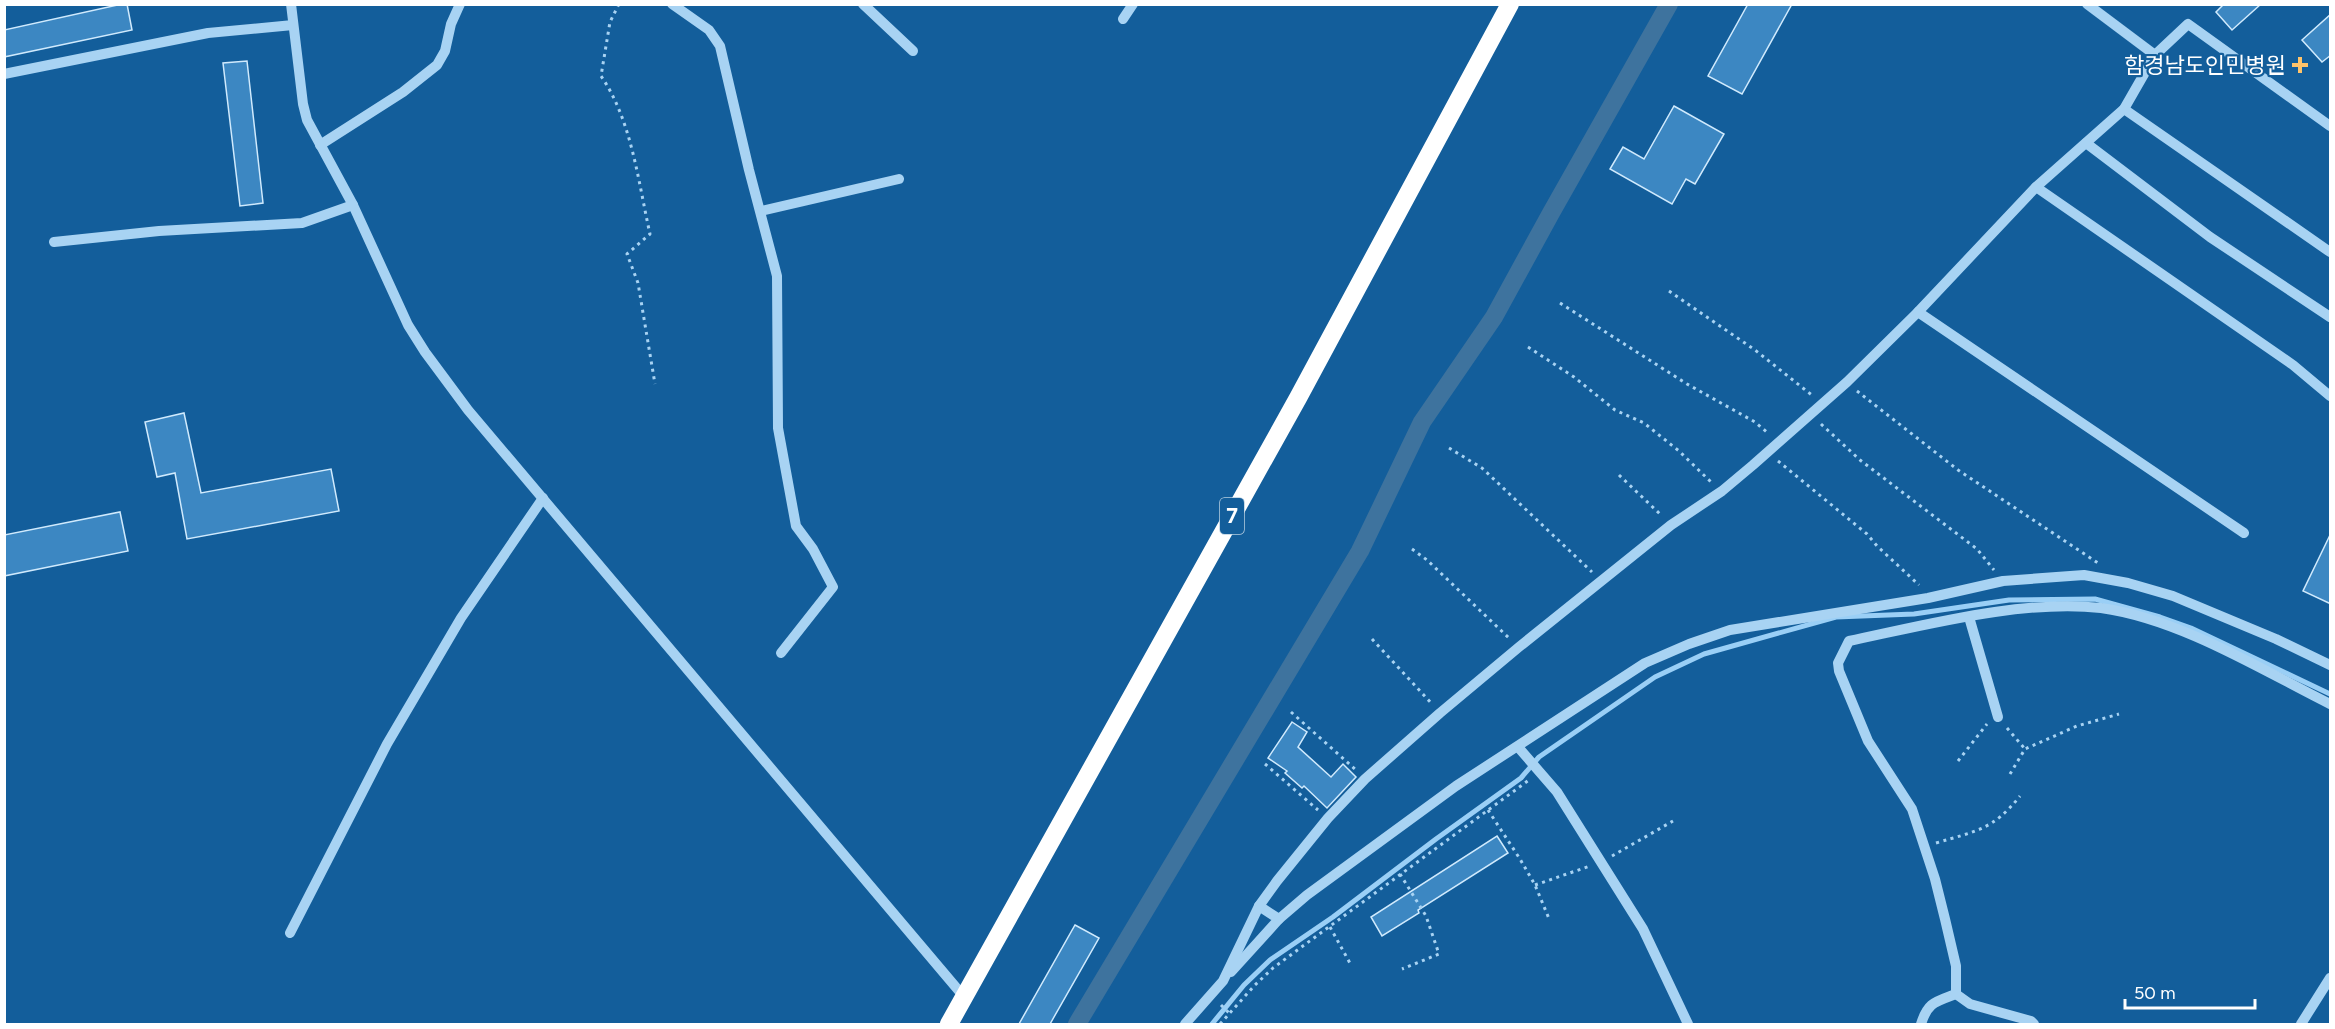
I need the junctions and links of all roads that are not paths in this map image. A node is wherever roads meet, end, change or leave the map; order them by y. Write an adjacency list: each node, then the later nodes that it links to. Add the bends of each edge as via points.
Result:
1 (291, 4): 9 (street)
2 (460, 4): 16 (street, via 437,65 403,92)
3 (672, 4): 20 (street, via 709,30 720,46)
4 (863, 4): 10 (street)
5 (1133, 4): 8 (street)
6 (1510, 4): 40 (highway, 7, via 1298,398)
7 (2087, 4): 11 (street)
8 (1123, 19)
9 (293, 25): 12 (street, via 208,33); 16 (street, via 303,104)
10 (913, 51)
11 (2155, 55): 13 (street); 14 (street, via 2188,24)
12 (4, 74)
13 (2124, 109): 15 (street); 22 (street)
14 (2331, 126)
15 (2086, 143): 18 (street); 24 (street, via 2210,237)
16 (320, 145): 19 (street)
17 (899, 179): 20 (street)
18 (2036, 188): 23 (street); 25 (street, via 2293,364)
19 (353, 205): 21 (street, via 302,223); 26 (street, via 408,325 425,352 468,410)
20 (761, 211): 29 (street, via 777,276 778,428 796,525 833,587)
21 (54, 242)
22 (2331, 252)
23 (1918, 312): 27 (street); 34 (street, via 1847,382 1722,491 1671,525 1519,647 1365,779 1328,818)
24 (2331, 317)
25 (2331, 396)
26 (543, 498): 36 (street, via 461,618 387,744); 40 (street)
27 (2244, 533)
28 (1969, 617): 31 (street, via 2058,606 2132,614 2191,635); 32 (street); 39 (street, via 1849,640 1838,663 1868,741 1906,798 1924,847 1956,966)
29 (781, 652)
30 (2331, 665): 33 (street, via 2153,589 2084,575 2003,581 1708,637 1646,663)
31 (2331, 704)
32 (1998, 717)
33 (1518, 747): 35 (street, via 1407,821); 43 (street, via 1557,792 1643,929)
34 (1259, 906): 35 (street); 38 (street)
35 (1279, 919): 38 (street)
36 (290, 933)
37 (2331, 978): 46 (street)
38 (1223, 981): 42 (street)
39 (1956, 994): 44 (street, via 1925,1009); 45 (street, via 1970,1004)
40 (964, 998): 41 (highway, 7)
41 (949, 1024)
42 (1185, 1024)
43 (1688, 1024)
44 (1921, 1024)
45 (2034, 1024)
46 (2301, 1024)

